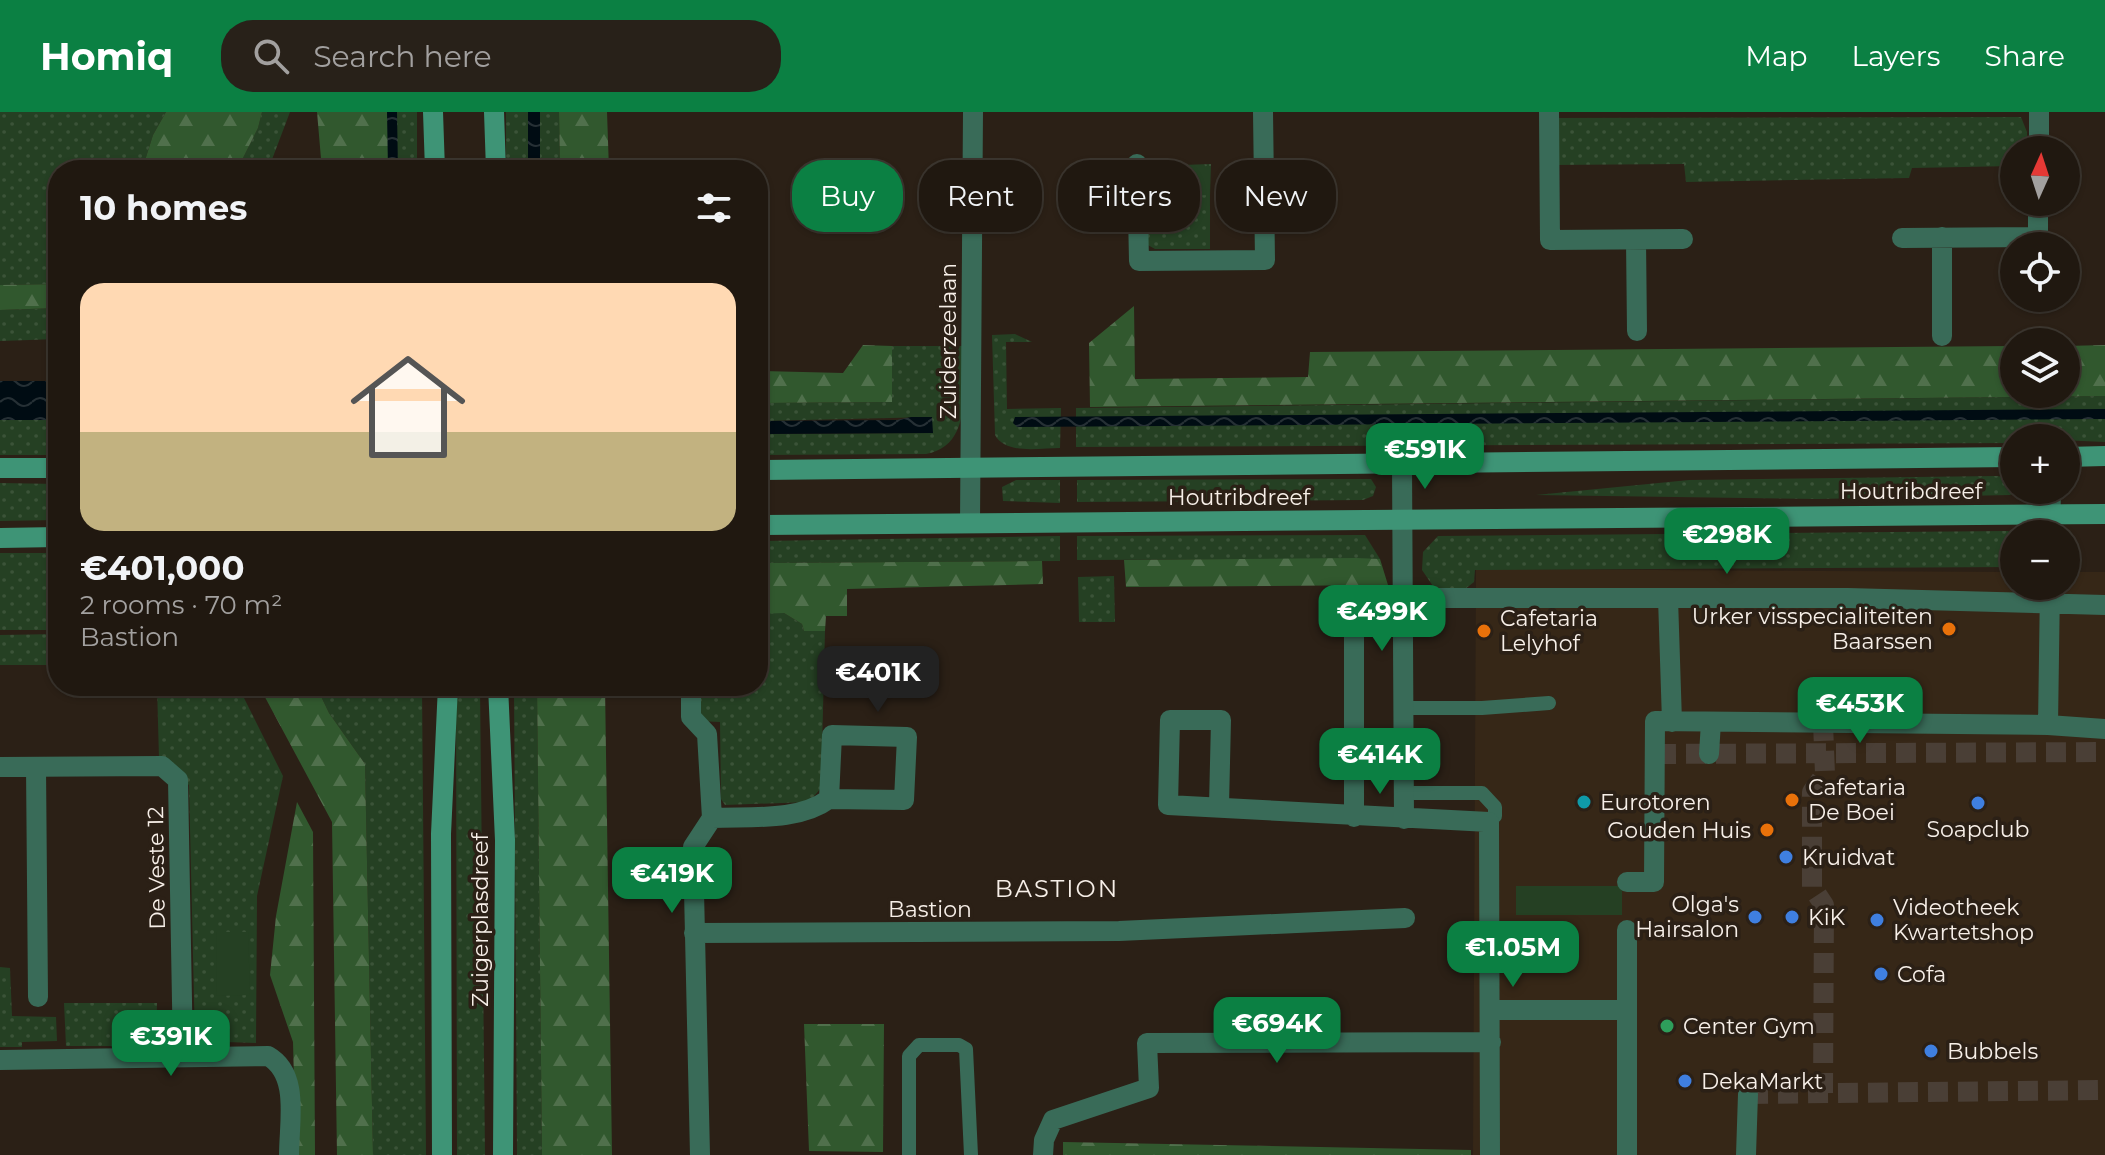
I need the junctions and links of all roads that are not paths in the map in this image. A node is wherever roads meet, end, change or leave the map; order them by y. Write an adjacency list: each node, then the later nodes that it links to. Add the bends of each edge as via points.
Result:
1 (433, 112): 8 (main road)
2 (494, 112): 9 (main road)
3 (973, 112): 22 (street, Zuiderzeelaan)
4 (1263, 112): 11 (street, via 1265,260 1139,261)
5 (1549, 112): 15 (street, via 1550,240)
6 (2039, 112): 7 (street)
7 (2039, 136)
8 (435, 160)
9 (496, 160)
10 (2038, 216): 12 (street, via 2038,237)
11 (1138, 232)
12 (1942, 237): 13 (street); 17 (street)
13 (1902, 238)
14 (1683, 239): 15 (street)
15 (1636, 240): 16 (street)
16 (1637, 331)
17 (1942, 336)
18 (2105, 456): 20 (main road)
19 (2000, 457): 21 (main road, Houtribdreef)
20 (2080, 457)
21 (1402, 464): 22 (main road, Houtribdreef); 27 (street)
22 (971, 466): 25 (main road, Houtribdreef); 29 (street, Zuiderzeelaan)
23 (0, 468): 24 (main road)
24 (48, 468)
25 (768, 470)
26 (2105, 514): 28 (main road, Houtribdreef)
27 (1403, 519): 29 (main road, Houtribdreef); 30 (main road, Houtribdreef); 35 (street)
28 (2072, 520)
29 (970, 523): 31 (main road, Houtribdreef)
30 (2000, 524)
31 (768, 525)
32 (48, 537): 33 (main road)
33 (0, 538)
34 (2000, 595): 36 (street)
35 (1404, 598): 36 (street); 45 (street)
36 (1668, 598): 46 (street)
37 (2050, 600): 48 (street)
38 (2080, 600): 40 (street)
39 (1354, 603): 56 (street)
40 (2105, 605)
41 (448, 696): 73 (main road, Zuigerplasdreef, via 441,834)
42 (498, 696): 74 (main road, Zuigerplasdreef, via 505,840)
43 (691, 696): 57 (street, via 691,717 707,734)
44 (1549, 703): 45 (lane)
45 (1404, 708): 53 (street)
46 (1672, 722): 47 (street); 60 (street, via 1655,721 1654,882)
47 (1711, 722): 48 (street); 50 (street)
48 (2048, 725): 49 (street)
49 (2105, 729)
50 (1709, 754)
51 (0, 767): 52 (street, De Veste 12)
52 (36, 767): 64 (street); 68 (street, De Veste 12, via 162,766 178,780)
53 (1403, 793): 58 (street); 59 (lane, via 1482,793 1495,807)
54 (829, 799): 54 (street, via 904,800 907,737 832,735); 57 (street, via 784,815)
55 (1219, 806): 55 (street, via 1168,805 1170,720 1221,720); 56 (street)
56 (1354, 817): 58 (street)
57 (712, 818): 63 (street, via 693,847)
58 (1404, 819): 59 (street)
59 (1492, 819): 65 (street)
60 (1627, 882)
61 (1405, 918): 63 (street, Bastion, via 1119,931)
62 (1627, 930): 66 (street)
63 (694, 933): 75 (street)
64 (38, 997)
65 (1491, 1010): 66 (street); 67 (street)
66 (1627, 1010): 71 (street)
67 (1491, 1042): 78 (street, via 1147,1043 1149,1088 1053,1120); 79 (street)
68 (183, 1056): 69 (street); 72 (street, via 268,1056 282,1063 289,1080)
69 (0, 1060)
70 (1748, 1094): 80 (street)
71 (1627, 1154)
72 (289, 1155)
73 (442, 1155)
74 (503, 1155)
75 (700, 1155)
76 (909, 1155): 77 (lane, via 909,1056 919,1045 966,1049)
77 (971, 1155)
78 (1043, 1155)
79 (1490, 1155)
80 (1746, 1155)

